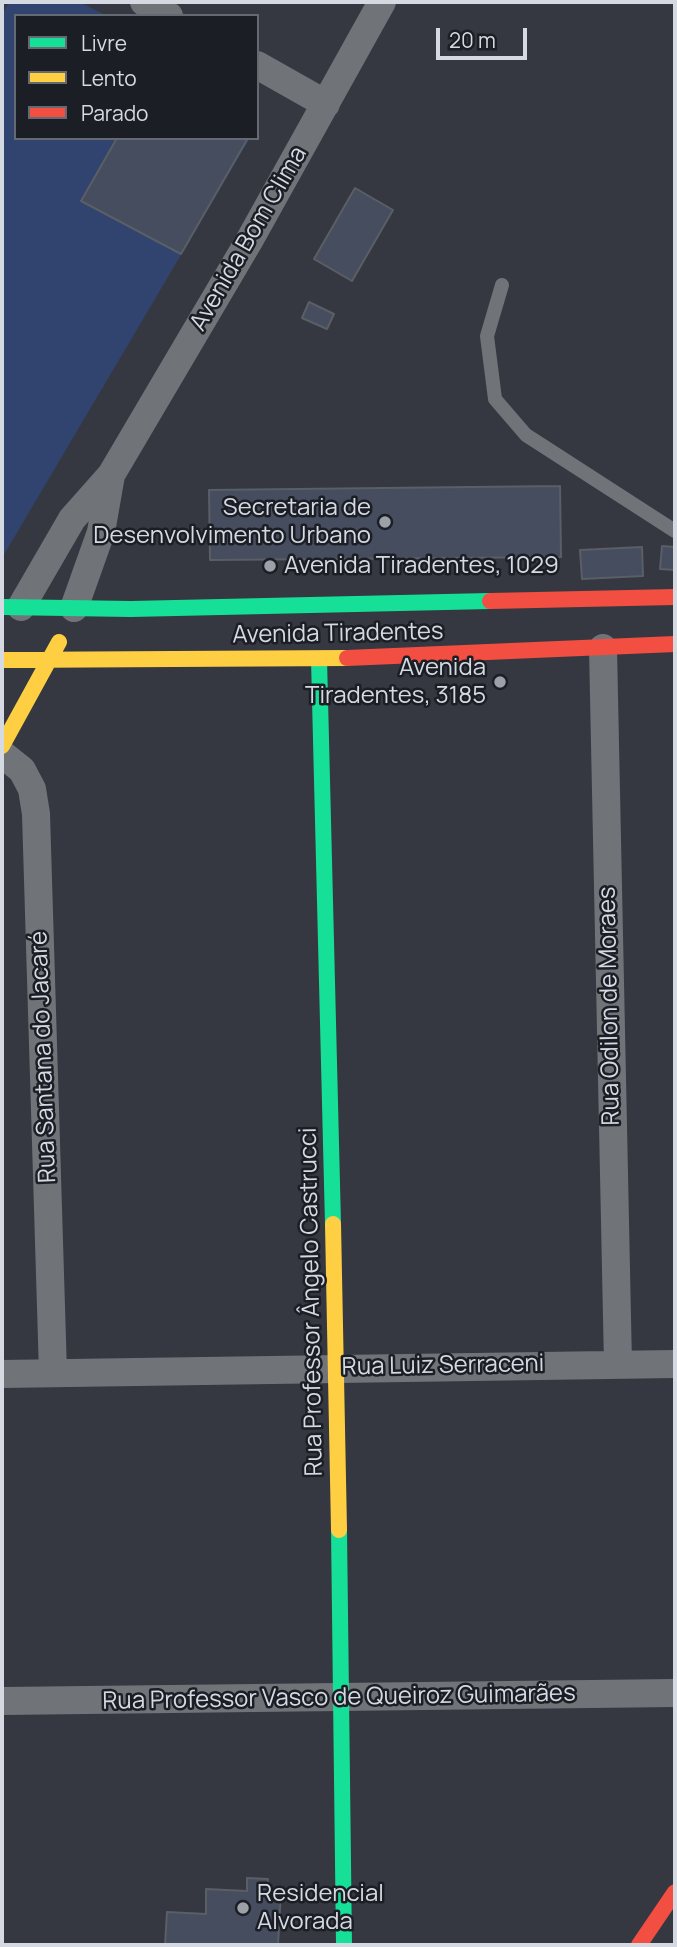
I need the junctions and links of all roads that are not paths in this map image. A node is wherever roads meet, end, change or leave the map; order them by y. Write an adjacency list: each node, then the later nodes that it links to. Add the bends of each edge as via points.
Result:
1 (145, 2): 3 (street)
2 (382, 2): 5 (street, Avenida Bom Clima)
3 (166, 14)
4 (259, 66): 5 (street)
5 (326, 104): 7 (street, Avenida Bom Clima)
6 (502, 285): 8 (lane, via 487,336 495,399 526,435)
7 (111, 475): 10 (street, Avenida Bom Clima, via 101,532); 11 (street, Avenida Bom Clima, via 72,519)
8 (675, 531)
9 (675, 597): 10 (main road, Avenida Tiradentes)
10 (74, 608): 11 (main road, Avenida Tiradentes); 16 (main road, Avenida Bom Clima)
11 (11, 614)
12 (675, 644): 13 (main road, Avenida Tiradentes)
13 (603, 648): 14 (main road, Avenida Tiradentes); 20 (street, Rua Odilon de Moraes)
14 (319, 659): 16 (main road, Avenida Tiradentes); 21 (main road, Rua Professor Ângelo Castrucci)
15 (2, 660): 16 (main road, Avenida Tiradentes)
16 (51, 660): 17 (main road, Avenida Bom Clima)
17 (2, 746)
18 (2, 754): 22 (street, Rua Santana do Jacaré, via 22,770 32,789 36,814)
19 (675, 1364): 20 (street, Rua Luiz Serraceni)
20 (618, 1365): 21 (street, Rua Luiz Serraceni)
21 (337, 1367): 22 (street, Rua Luiz Serraceni); 25 (main road, Rua Professor Ângelo Castrucci)
22 (53, 1373): 23 (street, Rua Luiz Serraceni)
23 (2, 1374)
24 (675, 1693): 25 (street, Rua Professor Vasco de Queiroz Guimarães)
25 (341, 1699): 26 (street, Rua Professor Vasco de Queiroz Guimarães); 28 (main road, Rua Professor Ângelo Castrucci)
26 (2, 1701)
27 (675, 1892): 29 (main road)
28 (344, 1945)
29 (639, 1945)

